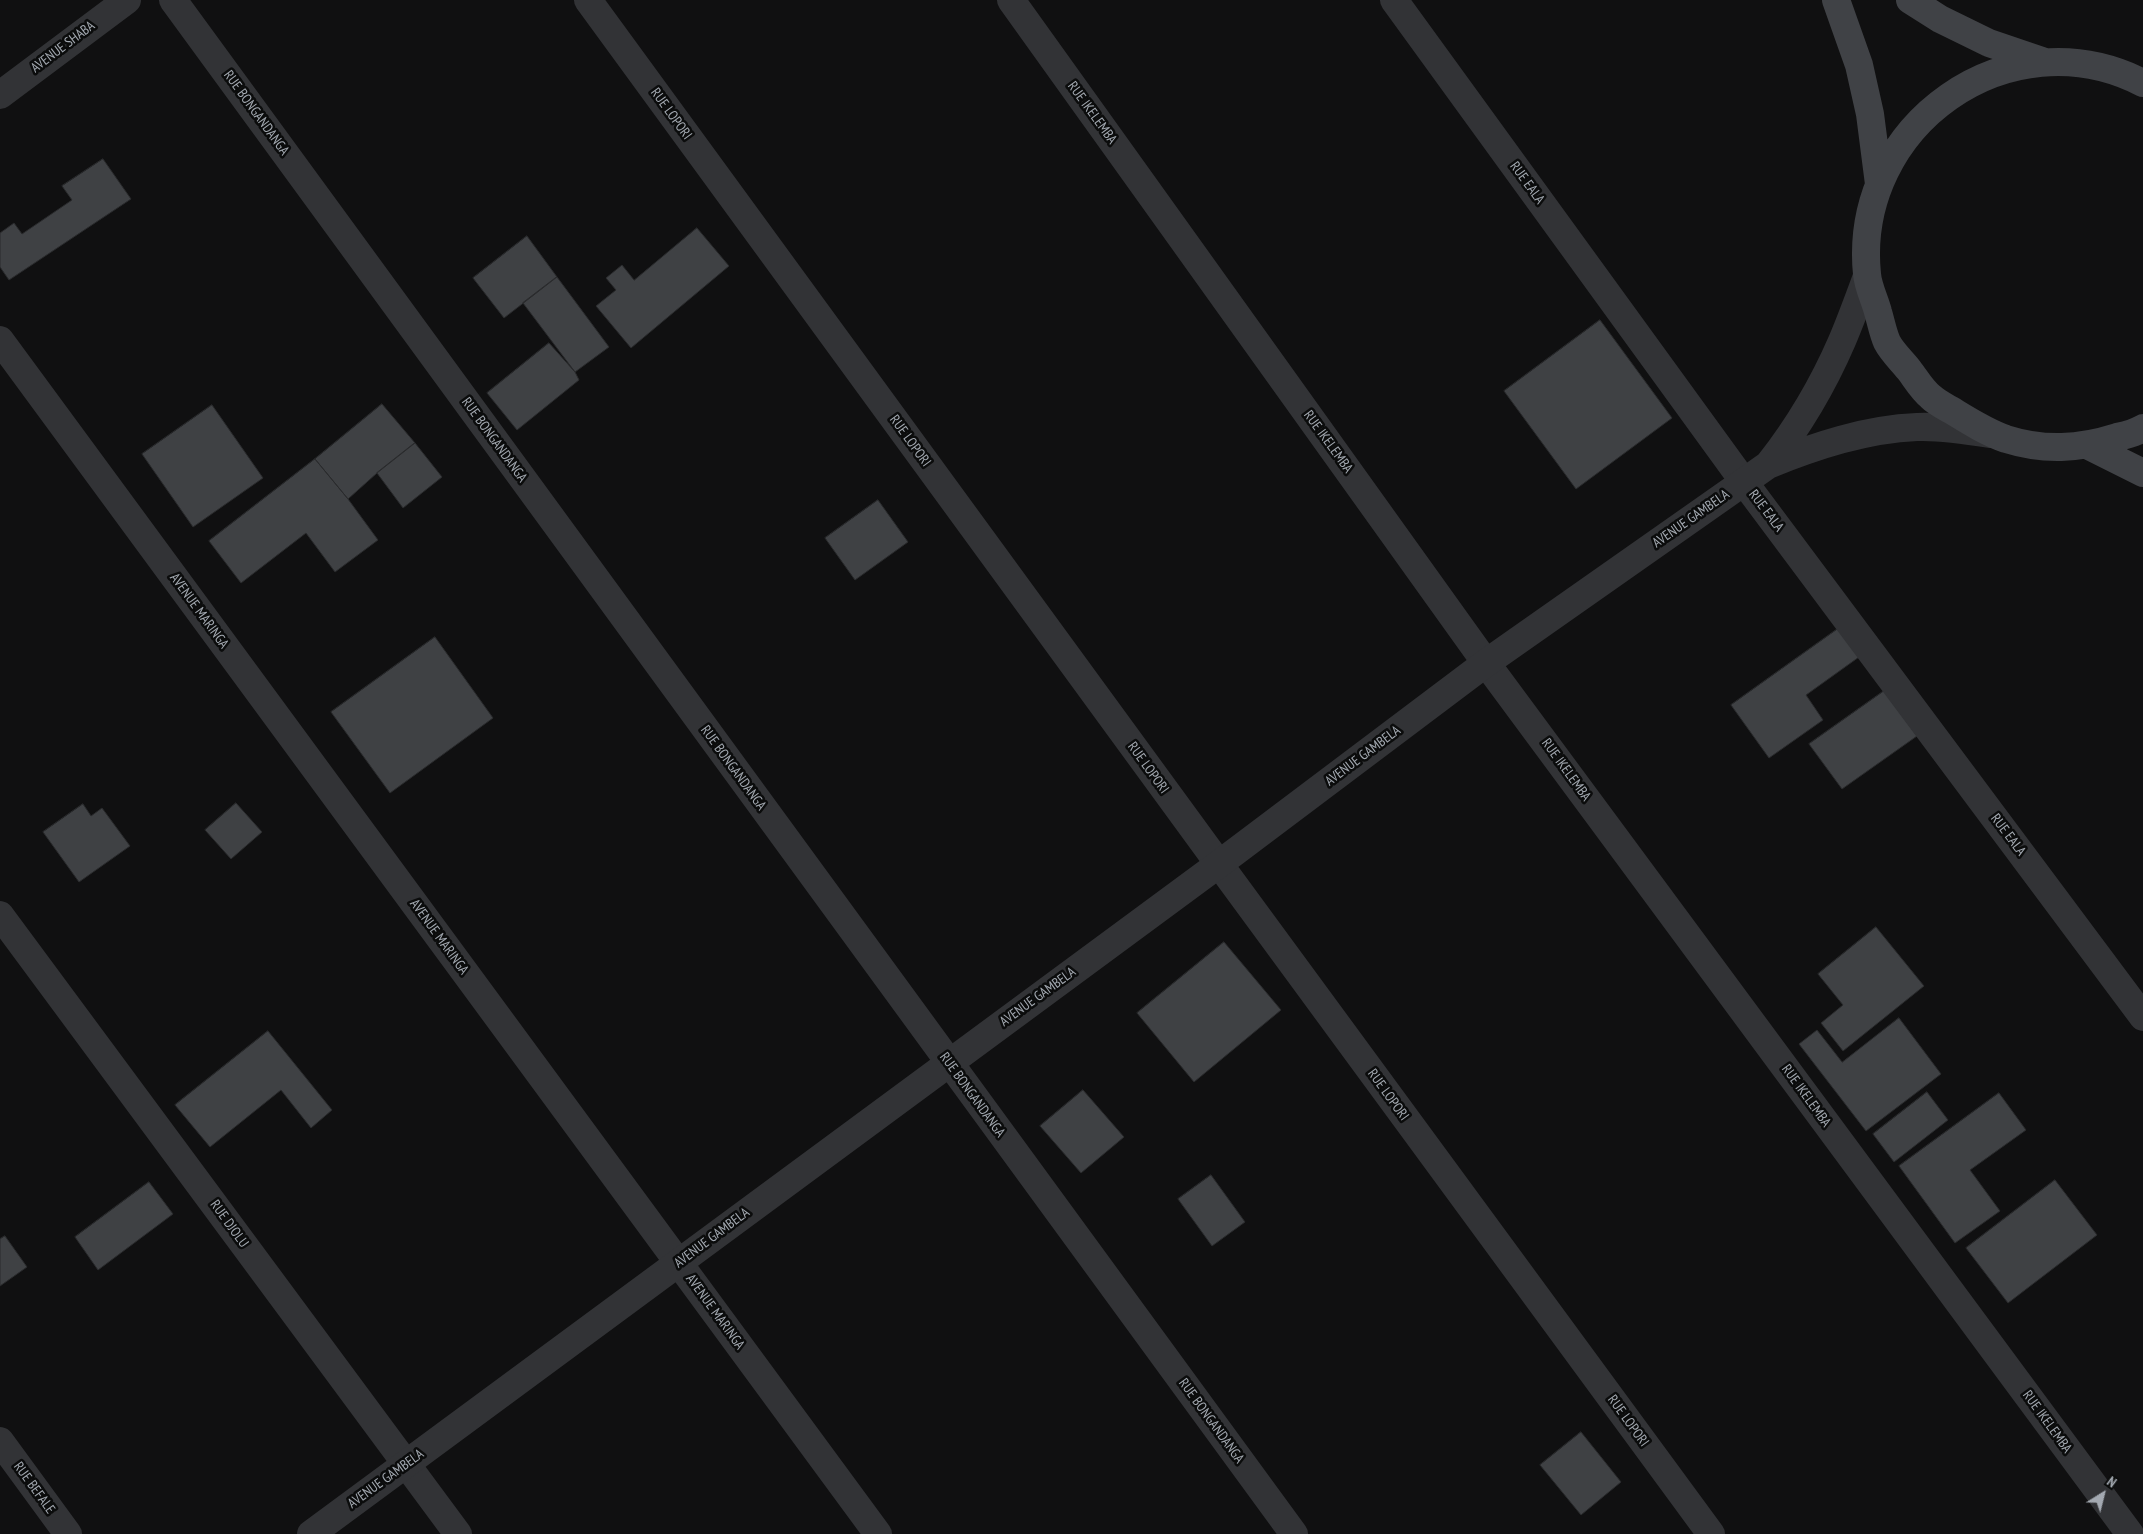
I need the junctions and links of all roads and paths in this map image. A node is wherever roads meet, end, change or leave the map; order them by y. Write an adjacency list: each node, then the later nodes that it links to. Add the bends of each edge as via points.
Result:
1 (127, 0): 10 (street, AVENUE SHABA)
2 (173, 0): 24 (street, RUE BONGANDANGA)
3 (588, 0): 21 (street, RUE LOPORI)
4 (1011, 0): 20 (street, RUE IKELEMBA)
5 (1394, 0): 19 (street, RUE EALA)
6 (1836, 0): 11 (main road, via 1859,65 1870,114)
7 (1910, 0): 8 (main road, via 1989,43)
8 (2043, 62): 9 (main road, via 2083,63); 11 (main road, via 2001,70 1961,87 1927,113 1899,146)
9 (2136, 76)
10 (0, 95)
11 (1879, 184): 12 (main road, via 1870,214)
12 (1867, 276): 15 (main road, via 1888,343 1931,397); 17 (street, via 1842,342 1824,377 1793,433)
13 (0, 340): 25 (street, AVENUE MARINGA)
14 (2143, 428): 16 (main road)
15 (1990, 434): 16 (main road, via 2022,444 2055,448); 17 (street, via 1917,427 1876,432 1806,450)
16 (2089, 446): 18 (main road)
17 (1768, 466): 19 (street, AVENUE GAMBELA)
18 (2143, 473)
19 (1744, 482): 20 (street, AVENUE GAMBELA); 23 (street, RUE EALA)
20 (1486, 663): 21 (street, AVENUE GAMBELA); 34 (street, RUE IKELEMBA)
21 (1218, 864): 24 (street, AVENUE GAMBELA); 33 (street, RUE LOPORI)
22 (0, 915): 27 (street, RUE DJOLU)
23 (2143, 1017)
24 (948, 1063): 25 (street, AVENUE GAMBELA); 32 (street, RUE BONGANDANGA)
25 (678, 1262): 27 (street, AVENUE GAMBELA); 31 (street, AVENUE MARINGA)
26 (0, 1441): 28 (street, RUE BEFALE)
27 (406, 1464): 29 (street, AVENUE GAMBELA); 30 (street, RUE DJOLU)
28 (68, 1534)
29 (311, 1534)
30 (458, 1534)
31 (878, 1534)
32 (1294, 1534)
33 (1711, 1534)
34 (2130, 1534)

